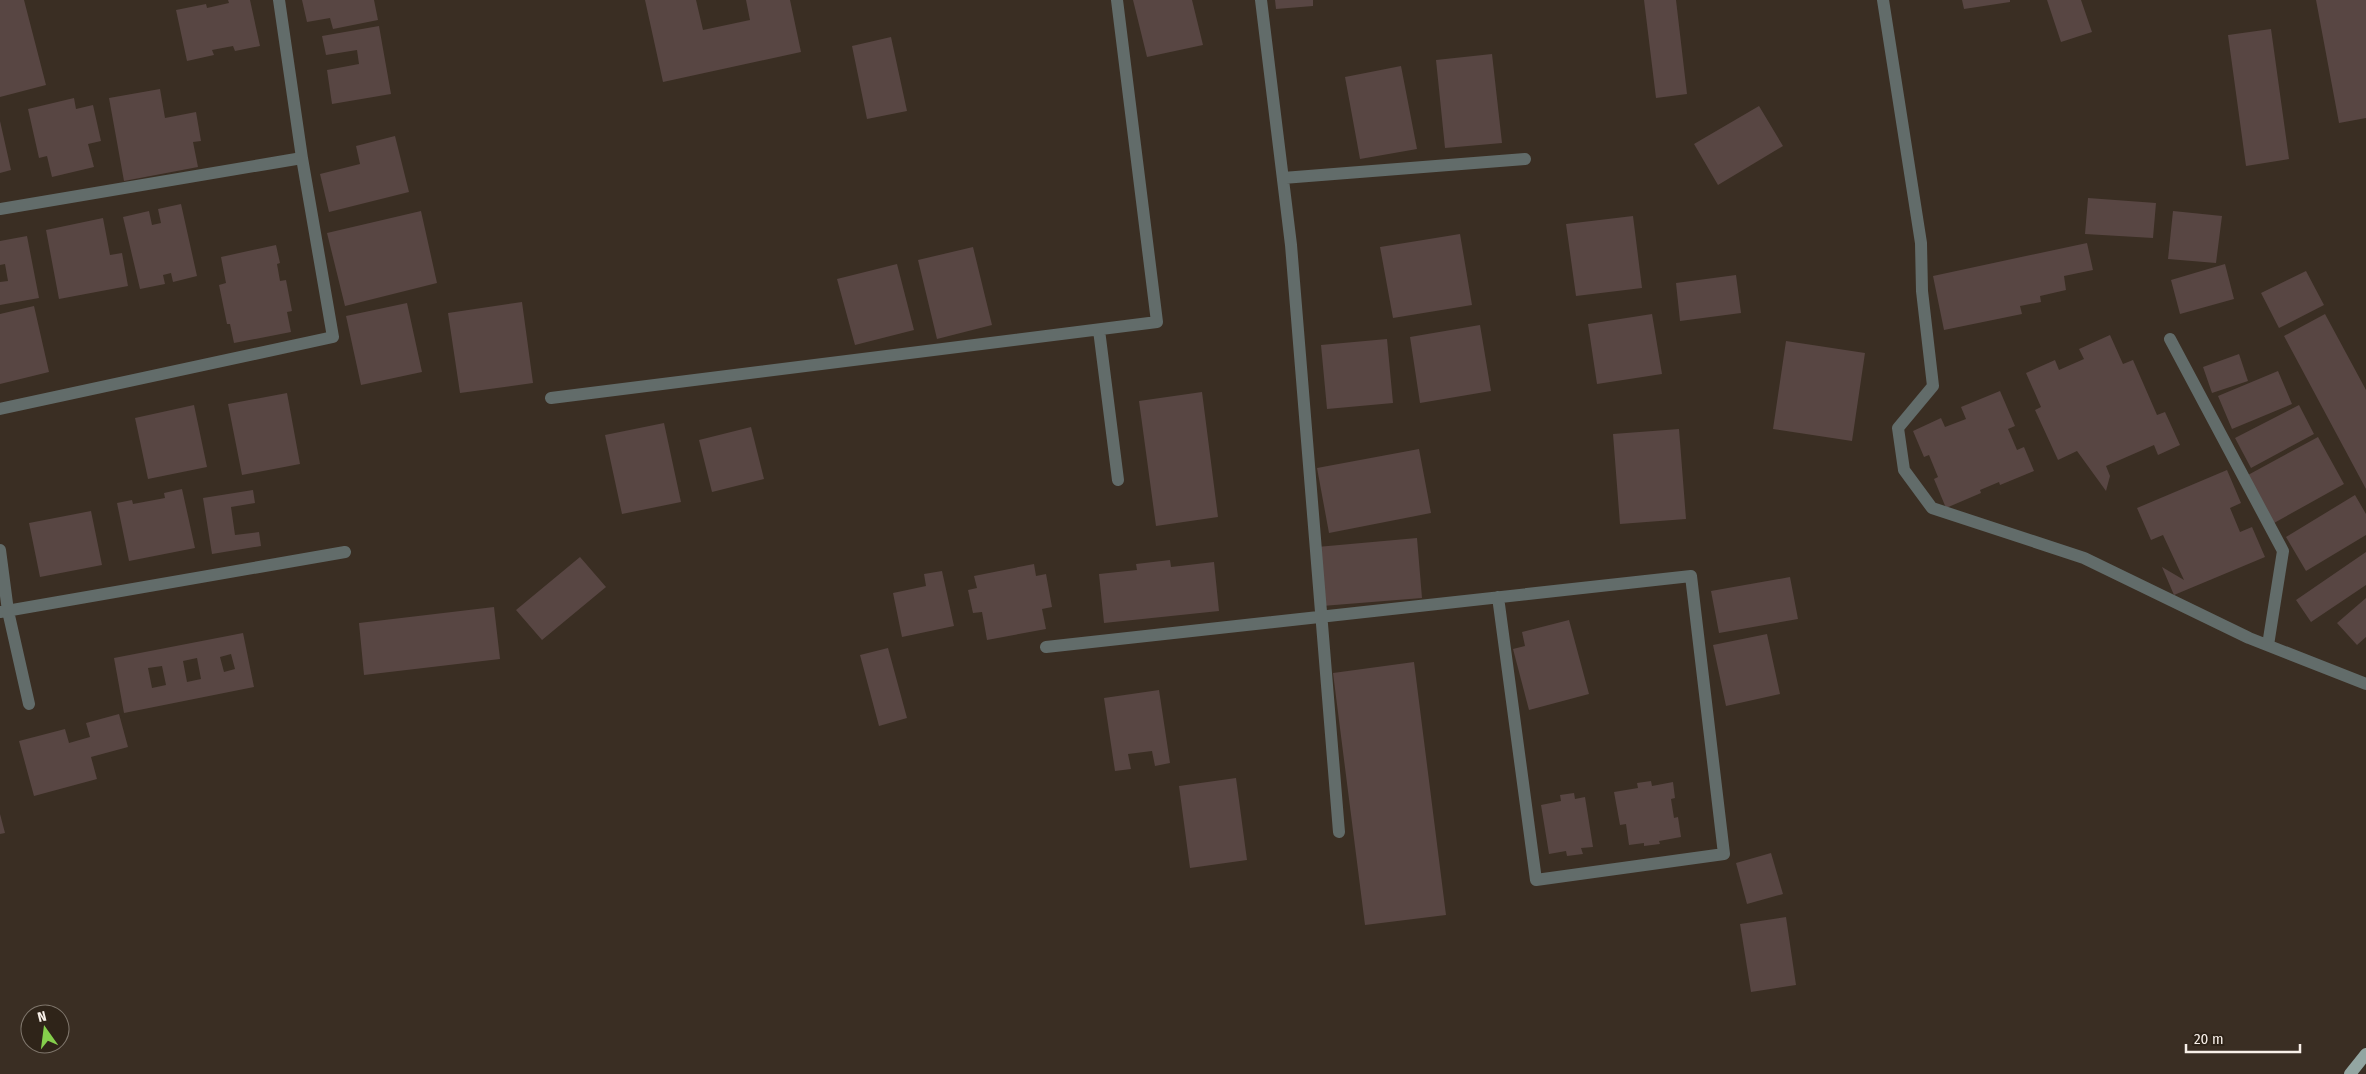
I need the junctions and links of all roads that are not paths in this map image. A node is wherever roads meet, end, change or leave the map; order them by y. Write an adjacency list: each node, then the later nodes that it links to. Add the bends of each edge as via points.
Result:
1 (279, 0): 5 (street)
2 (1117, 0): 9 (street, via 1157,322)
3 (1261, 0): 7 (street)
4 (1883, 0): 19 (street, via 1921,243 1922,292 1933,386 1898,428 1904,470 1932,508 2084,558)
5 (302, 158): 8 (street); 12 (street, via 332,337)
6 (1525, 159): 7 (street)
7 (1283, 178): 18 (street)
8 (0, 210)
9 (1099, 330): 11 (street); 13 (street)
10 (2170, 339): 19 (street, via 2283,551)
11 (551, 398)
12 (0, 409)
13 (1118, 480)
14 (0, 550): 17 (street)
15 (345, 552): 17 (street)
16 (1498, 597): 16 (street, via 1691,576 1724,854 1536,880); 18 (street)
17 (4, 612): 22 (street)
18 (1322, 617): 20 (street); 23 (street)
19 (2268, 645): 21 (street)
20 (1046, 647)
21 (2366, 684)
22 (29, 704)
23 (1339, 832)
24 (2366, 1054): 25 (main road)
25 (2350, 1074)

